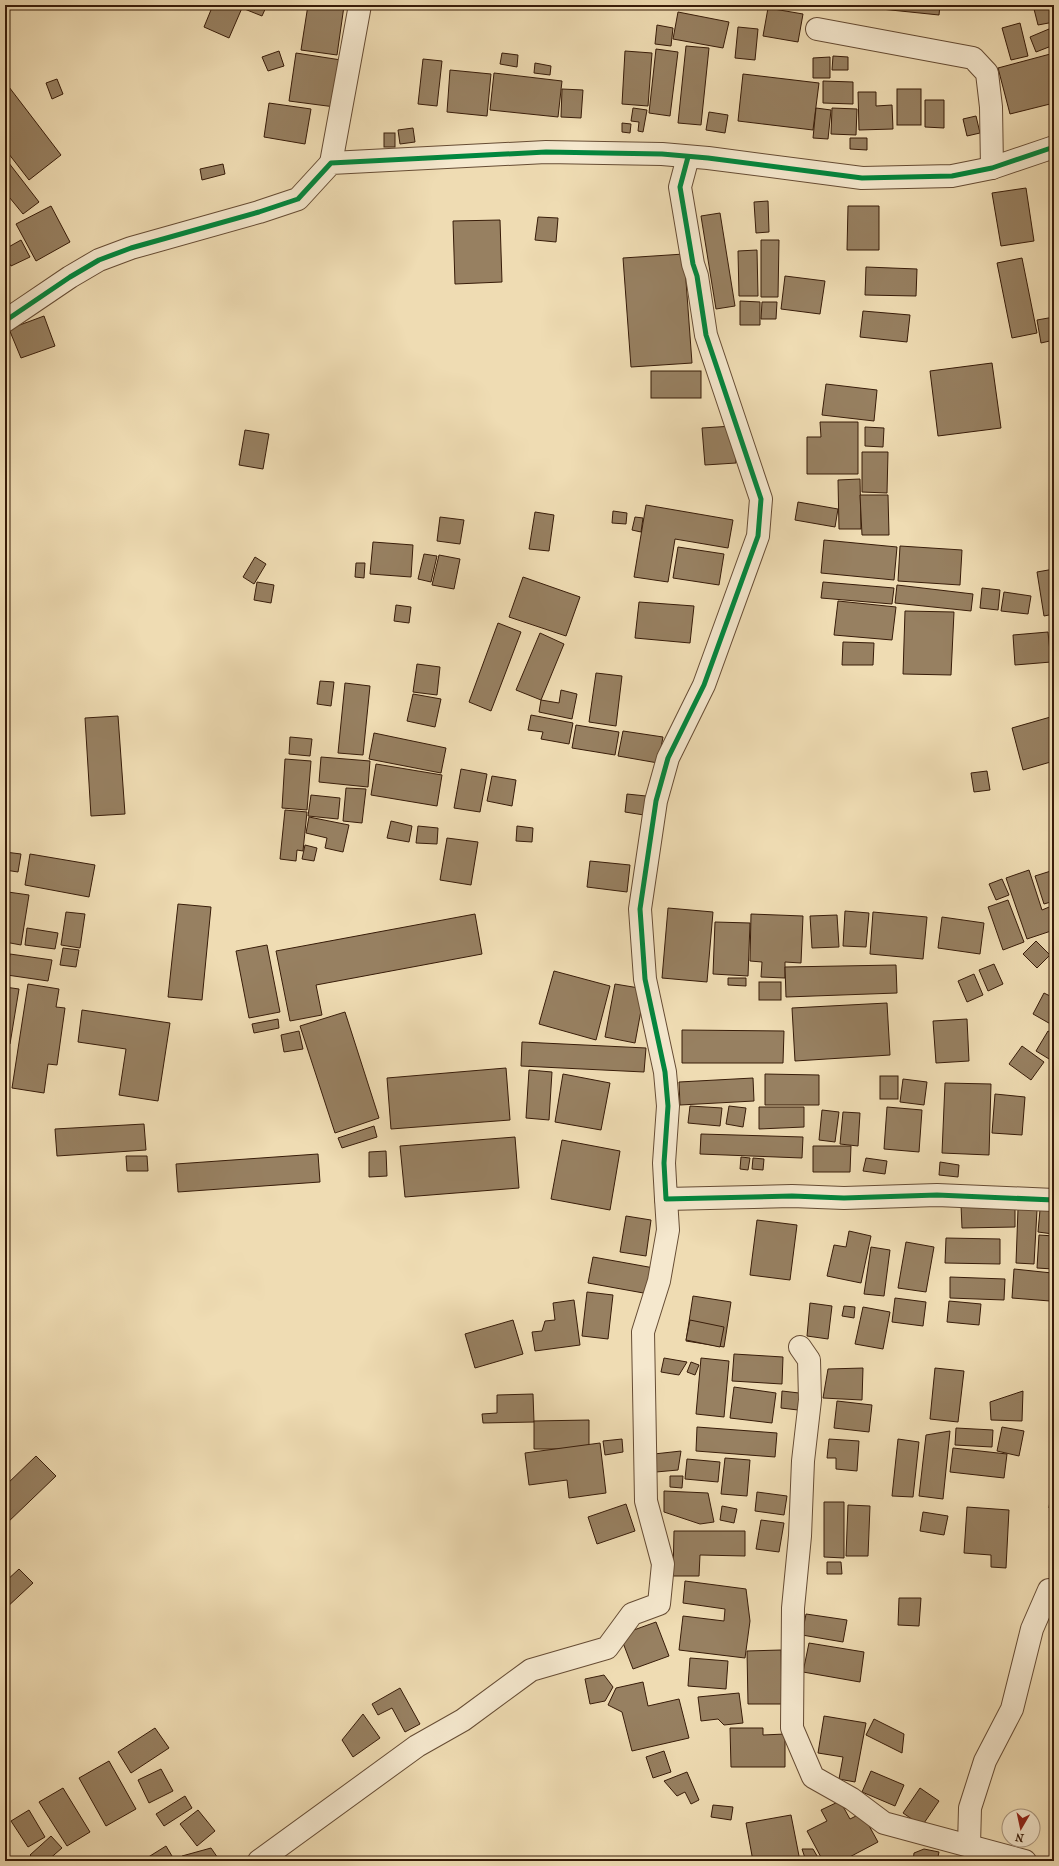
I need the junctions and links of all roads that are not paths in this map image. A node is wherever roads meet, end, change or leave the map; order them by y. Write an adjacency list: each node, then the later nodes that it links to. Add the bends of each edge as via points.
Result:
1 (360, 5): 5 (street)
2 (818, 29): 6 (street, via 973,58 987,73 991,107)
3 (1054, 147): 6 (street)
4 (688, 157): 5 (street, via 662,154 546,152); 6 (street, via 862,178 952,176); 8 (street, via 680,187 706,335 761,499 758,536 704,685 668,758 656,800 640,909 645,979 665,1072 668,1106 664,1163)
5 (331, 163): 7 (street, via 298,199 131,248 99,260)
6 (992, 168)
7 (5, 321)
8 (666, 1199): 9 (street, via 937,1195); 13 (street, via 668,1230 659,1281 643,1332 646,1501 663,1564 659,1604 632,1614 607,1648 531,1670 463,1720 417,1746)
9 (1054, 1200)
10 (800, 1347): 12 (street, via 809,1360 810,1400 803,1461 800,1536 793,1608 792,1728 813,1777 852,1799 884,1823)
11 (1049, 1590): 12 (street, via 1032,1629 1012,1709 985,1761 970,1808)
12 (969, 1845): 14 (street)
13 (259, 1861)
14 (1025, 1861)

